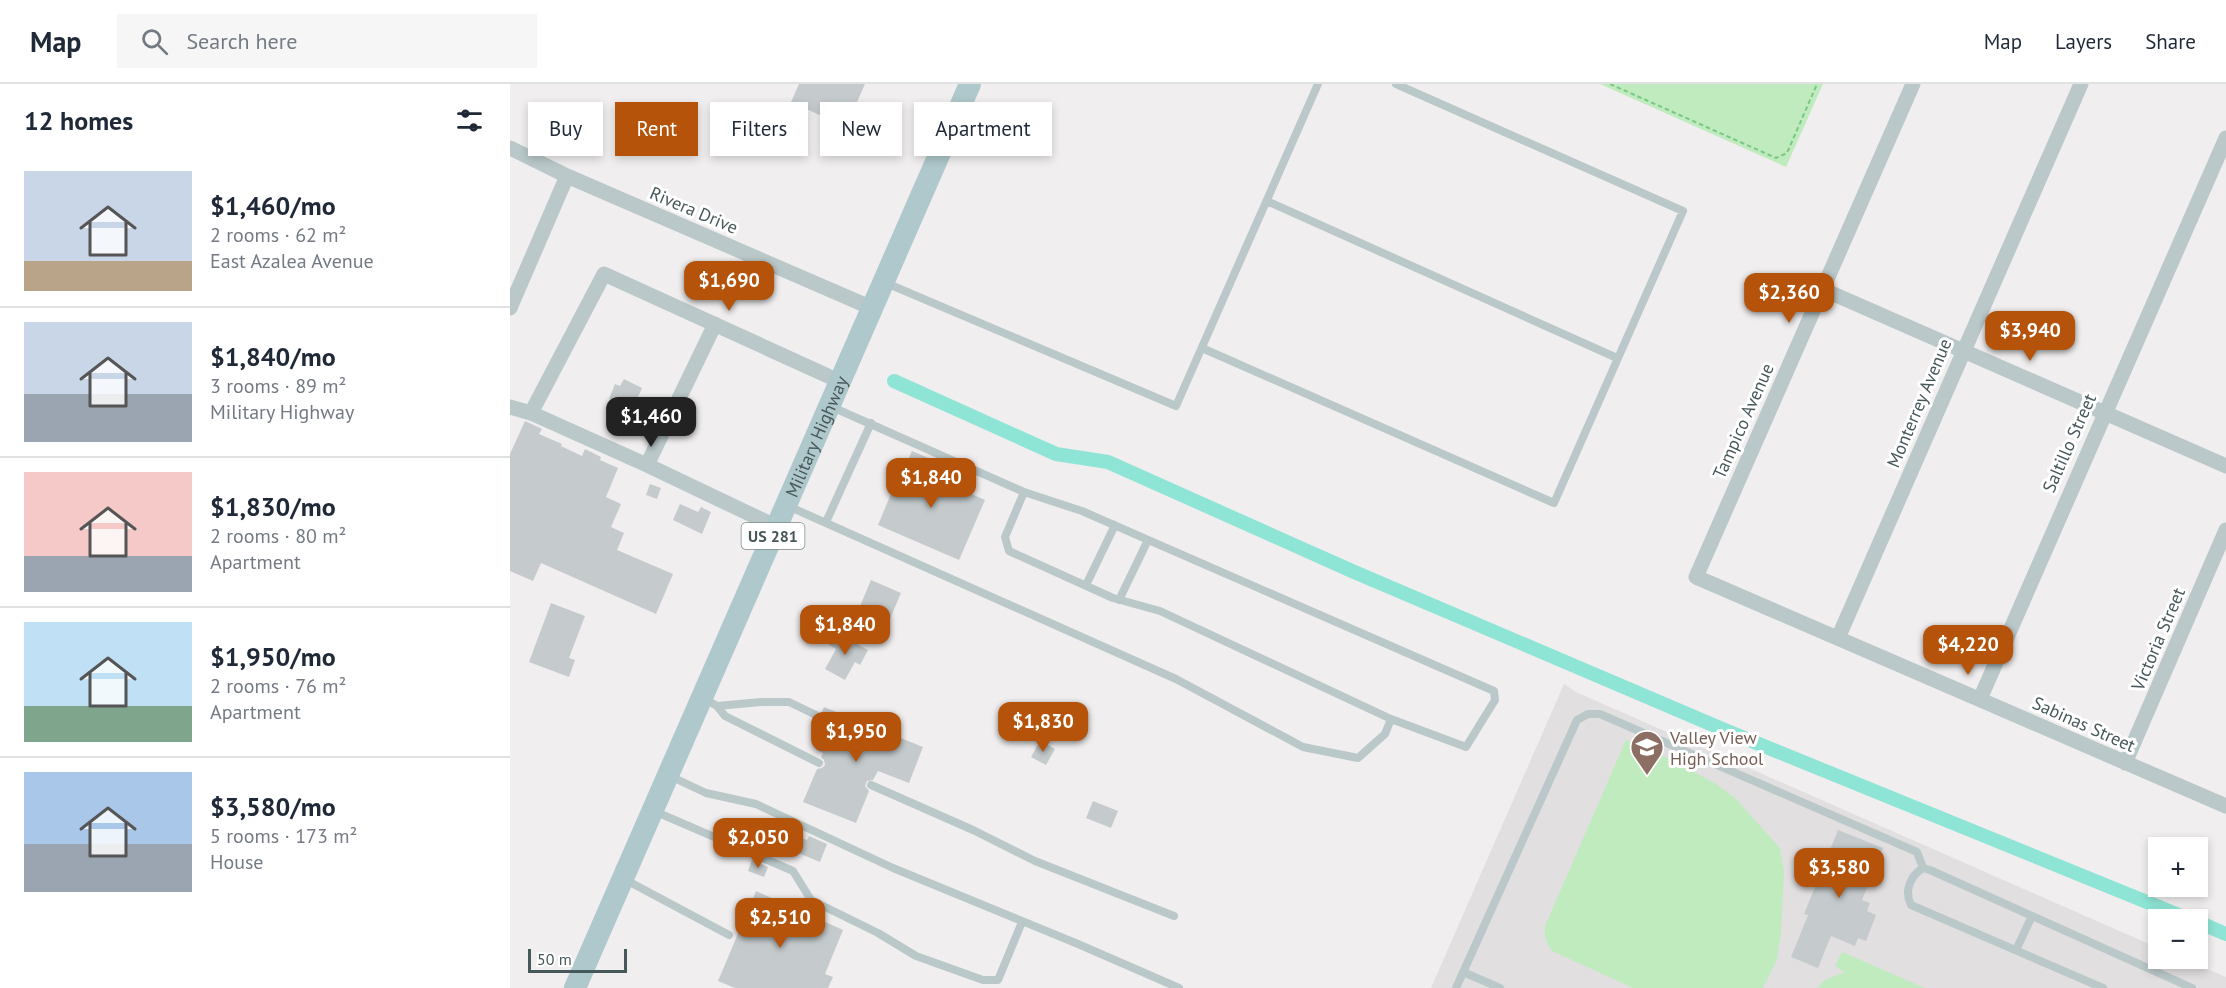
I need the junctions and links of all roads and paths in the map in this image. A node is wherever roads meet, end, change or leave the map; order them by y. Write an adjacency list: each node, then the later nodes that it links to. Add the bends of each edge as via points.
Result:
1 (970, 84): 12 (main road, Military Highway / US 281)
2 (1318, 84): 11 (lane)
3 (1396, 84): 19 (lane, via 1683,211)
4 (1610, 84): 5 (path, via 1776,158 1787,153)
5 (1817, 84)
6 (1914, 84): 13 (street, Tampico Avenue)
7 (2081, 84): 18 (street, Monterrey Avenue)
8 (2226, 138): 24 (street, Saltillo Street)
9 (510, 148): 10 (street, Rivera Drive)
10 (567, 176): 14 (street); 15 (street, Rivera Drive)
11 (1267, 201): 17 (lane); 19 (lane)
12 (884, 282): 15 (main road, Military Highway / US 281); 17 (lane, via 1176,406)
13 (1822, 289): 18 (street); 35 (street, Tampico Avenue)
14 (510, 308)
15 (872, 308): 20 (main road, Military Highway / US 281)
16 (715, 324): 20 (street); 23 (street, via 604,274); 26 (street)
17 (1202, 348): 19 (lane, via 1554,503)
18 (1963, 350): 24 (street); 38 (street, Monterrey Avenue)
19 (1617, 358)
20 (839, 381): 21 (main road, Military Highway / US 281)
21 (829, 405): 25 (lane); 29 (main road, Military Highway / US 281)
22 (510, 406): 23 (street)
23 (531, 413): 26 (street)
24 (2103, 414): 27 (street); 39 (street, Saltillo Street)
25 (871, 423): 28 (lane); 30 (lane)
26 (647, 465): 32 (street)
27 (2226, 466)
28 (1024, 492): 31 (lane); 36 (lane, via 1005,537 1009,551)
29 (786, 505): 30 (lane); 32 (main road, Military Highway / US 281)
30 (826, 522): 42 (lane, via 1176,679 1303,747 1358,758 1384,734)
31 (1115, 525): 34 (lane); 36 (lane)
32 (777, 527): 40 (main road, Military Highway / US 281)
33 (2226, 530): 44 (street, Victoria Street)
34 (1148, 540): 37 (lane); 42 (lane, via 1494,691 1495,700 1466,747)
35 (1696, 577): 38 (street, Sabinas Street)
36 (1086, 585): 37 (lane)
37 (1119, 600): 42 (lane, via 1160,611)
38 (1838, 638): 39 (street, Sabinas Street)
39 (1980, 699): 44 (street, Sabinas Street)
40 (709, 702): 41 (lane, via 789,702); 43 (lane, via 725,716); 45 (main road, Military Highway / US 281)
41 (816, 715)
42 (1391, 719)
43 (819, 763)
44 (2125, 763): 47 (street, Sabinas Street)
45 (668, 776): 48 (main road, Military Highway / US 281); 53 (lane, via 706,793 756,804)
46 (871, 785): 51 (lane, via 1035,861)
47 (2226, 806)
48 (653, 810): 50 (main road, Military Highway / US 281); 53 (lane, via 792,872 811,900 916,956 983,980 998,980)
49 (1923, 868): 52 (lane); 55 (lane, via 1915,873 1909,886 1907,897 1911,905); 56 (lane, via 1917,852 1600,714 1587,714 1577,720)
50 (623, 878): 54 (lane); 58 (main road, Military Highway / US 281)
51 (1174, 916)
52 (2032, 916): 55 (lane); 57 (lane)
53 (1022, 922): 59 (lane)
54 (729, 935)
55 (2016, 950): 62 (lane)
56 (1463, 972): 60 (lane); 61 (lane)
57 (2179, 985): 63 (lane)
58 (574, 988)
59 (1179, 988)
60 (1456, 988)
61 (1500, 988)
62 (2103, 988)
63 (2192, 988)

